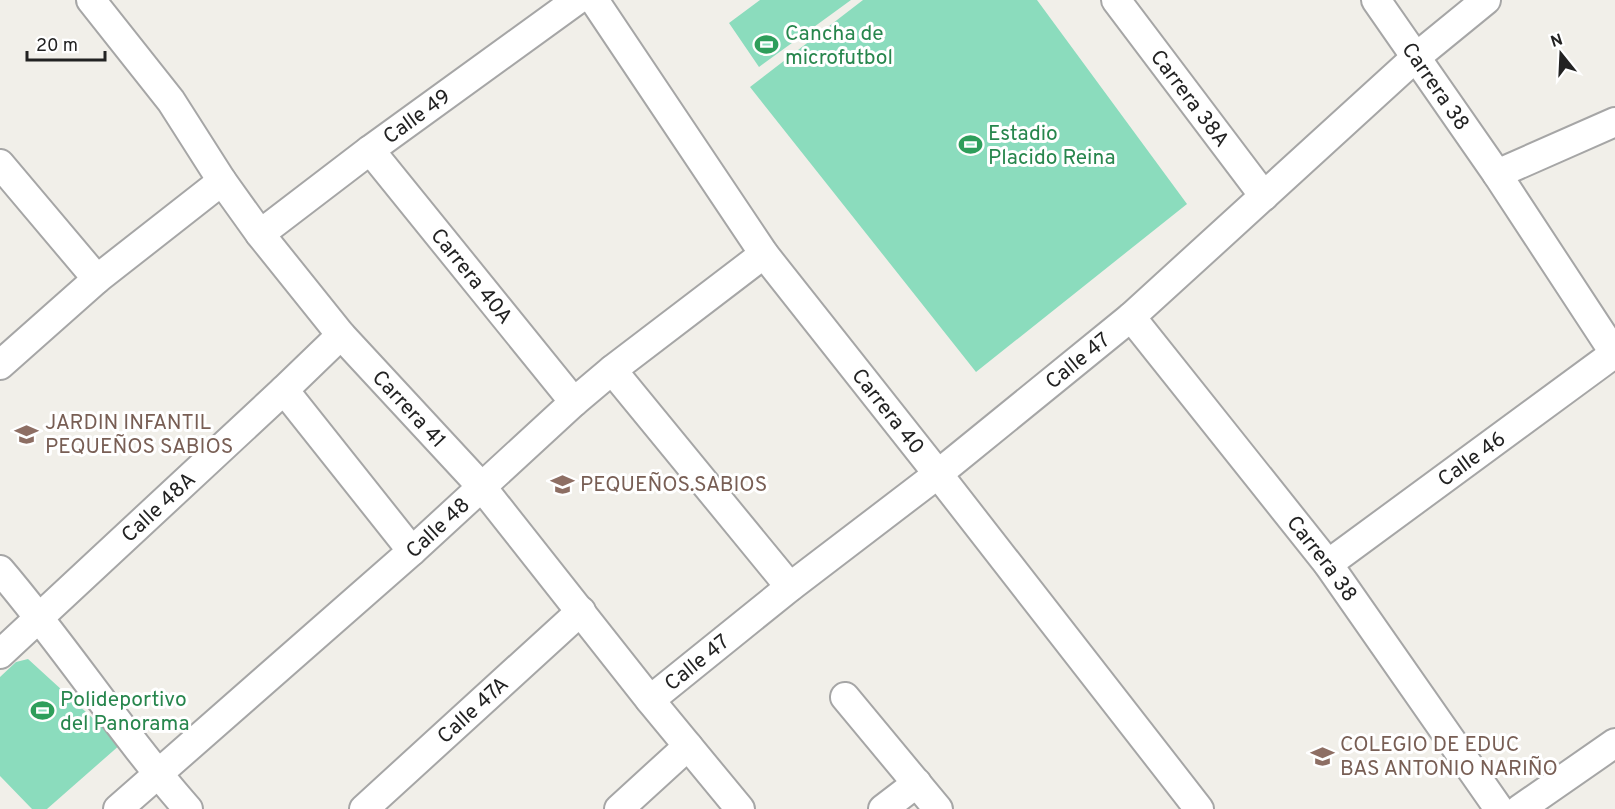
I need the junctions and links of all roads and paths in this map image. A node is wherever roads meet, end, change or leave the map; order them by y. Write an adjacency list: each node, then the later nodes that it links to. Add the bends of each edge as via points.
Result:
1 (91, 0): 12 (street, Carrera 41, via 171,101)
2 (577, 0): 9 (street, Calle 49)
3 (594, 0): 15 (street, Carrera 40)
4 (1116, 0): 13 (street, Carrera 38A)
5 (1376, 0): 7 (street, Carrera 38)
6 (1486, 0): 7 (street, Calle 47)
7 (1415, 58): 11 (street, Carrera 38); 13 (street, Calle 47)
8 (1615, 122): 11 (street)
9 (370, 150): 14 (street, Calle 49); 23 (street, Carrera 40A)
10 (0, 164): 16 (street)
11 (1497, 174): 19 (street, Carrera 38)
12 (222, 181): 14 (street, Carrera 41); 16 (street)
13 (1264, 196): 17 (street, Calle 47)
14 (260, 234): 18 (street, Carrera 41)
15 (764, 254): 21 (street, Calle 48); 24 (street, Carrera 40)
16 (97, 279): 20 (street)
17 (1131, 317): 24 (street, Calle 47); 27 (street, Carrera 38)
18 (341, 335): 22 (street, Calle 48A); 25 (street, Carrera 41)
19 (1615, 353): 27 (street, Calle 46)
20 (0, 365)
21 (612, 369): 23 (street, Calle 48); 29 (street)
22 (284, 390): 26 (street); 31 (street, Calle 48A)
23 (574, 402): 25 (street, Calle 48)
24 (938, 474): 29 (street, Calle 47); 46 (street, Carrera 40)
25 (481, 486): 26 (street, Calle 48); 30 (street, Carrera 41)
26 (412, 550): 37 (street, Calle 48)
27 (1328, 564): 47 (street, Carrera 38)
28 (0, 570): 31 (street)
29 (790, 587): 34 (street, Calle 47)
30 (581, 611): 34 (street, Carrera 41); 41 (street, Calle 47A)
31 (40, 618): 32 (street, Calle 48A); 37 (street)
32 (0, 654)
33 (845, 697): 38 (street)
34 (650, 700): 36 (street, Carrera 41)
35 (1615, 743): 48 (street)
36 (688, 746): 42 (street); 43 (street, Carrera 41)
37 (158, 775): 39 (street, Calle 48); 40 (street)
38 (917, 783): 44 (street); 45 (street)
39 (118, 809)
40 (188, 809)
41 (364, 809)
42 (619, 809)
43 (740, 809)
44 (883, 809)
45 (939, 809)
46 (1199, 809)
47 (1499, 809)
48 (1520, 809)

